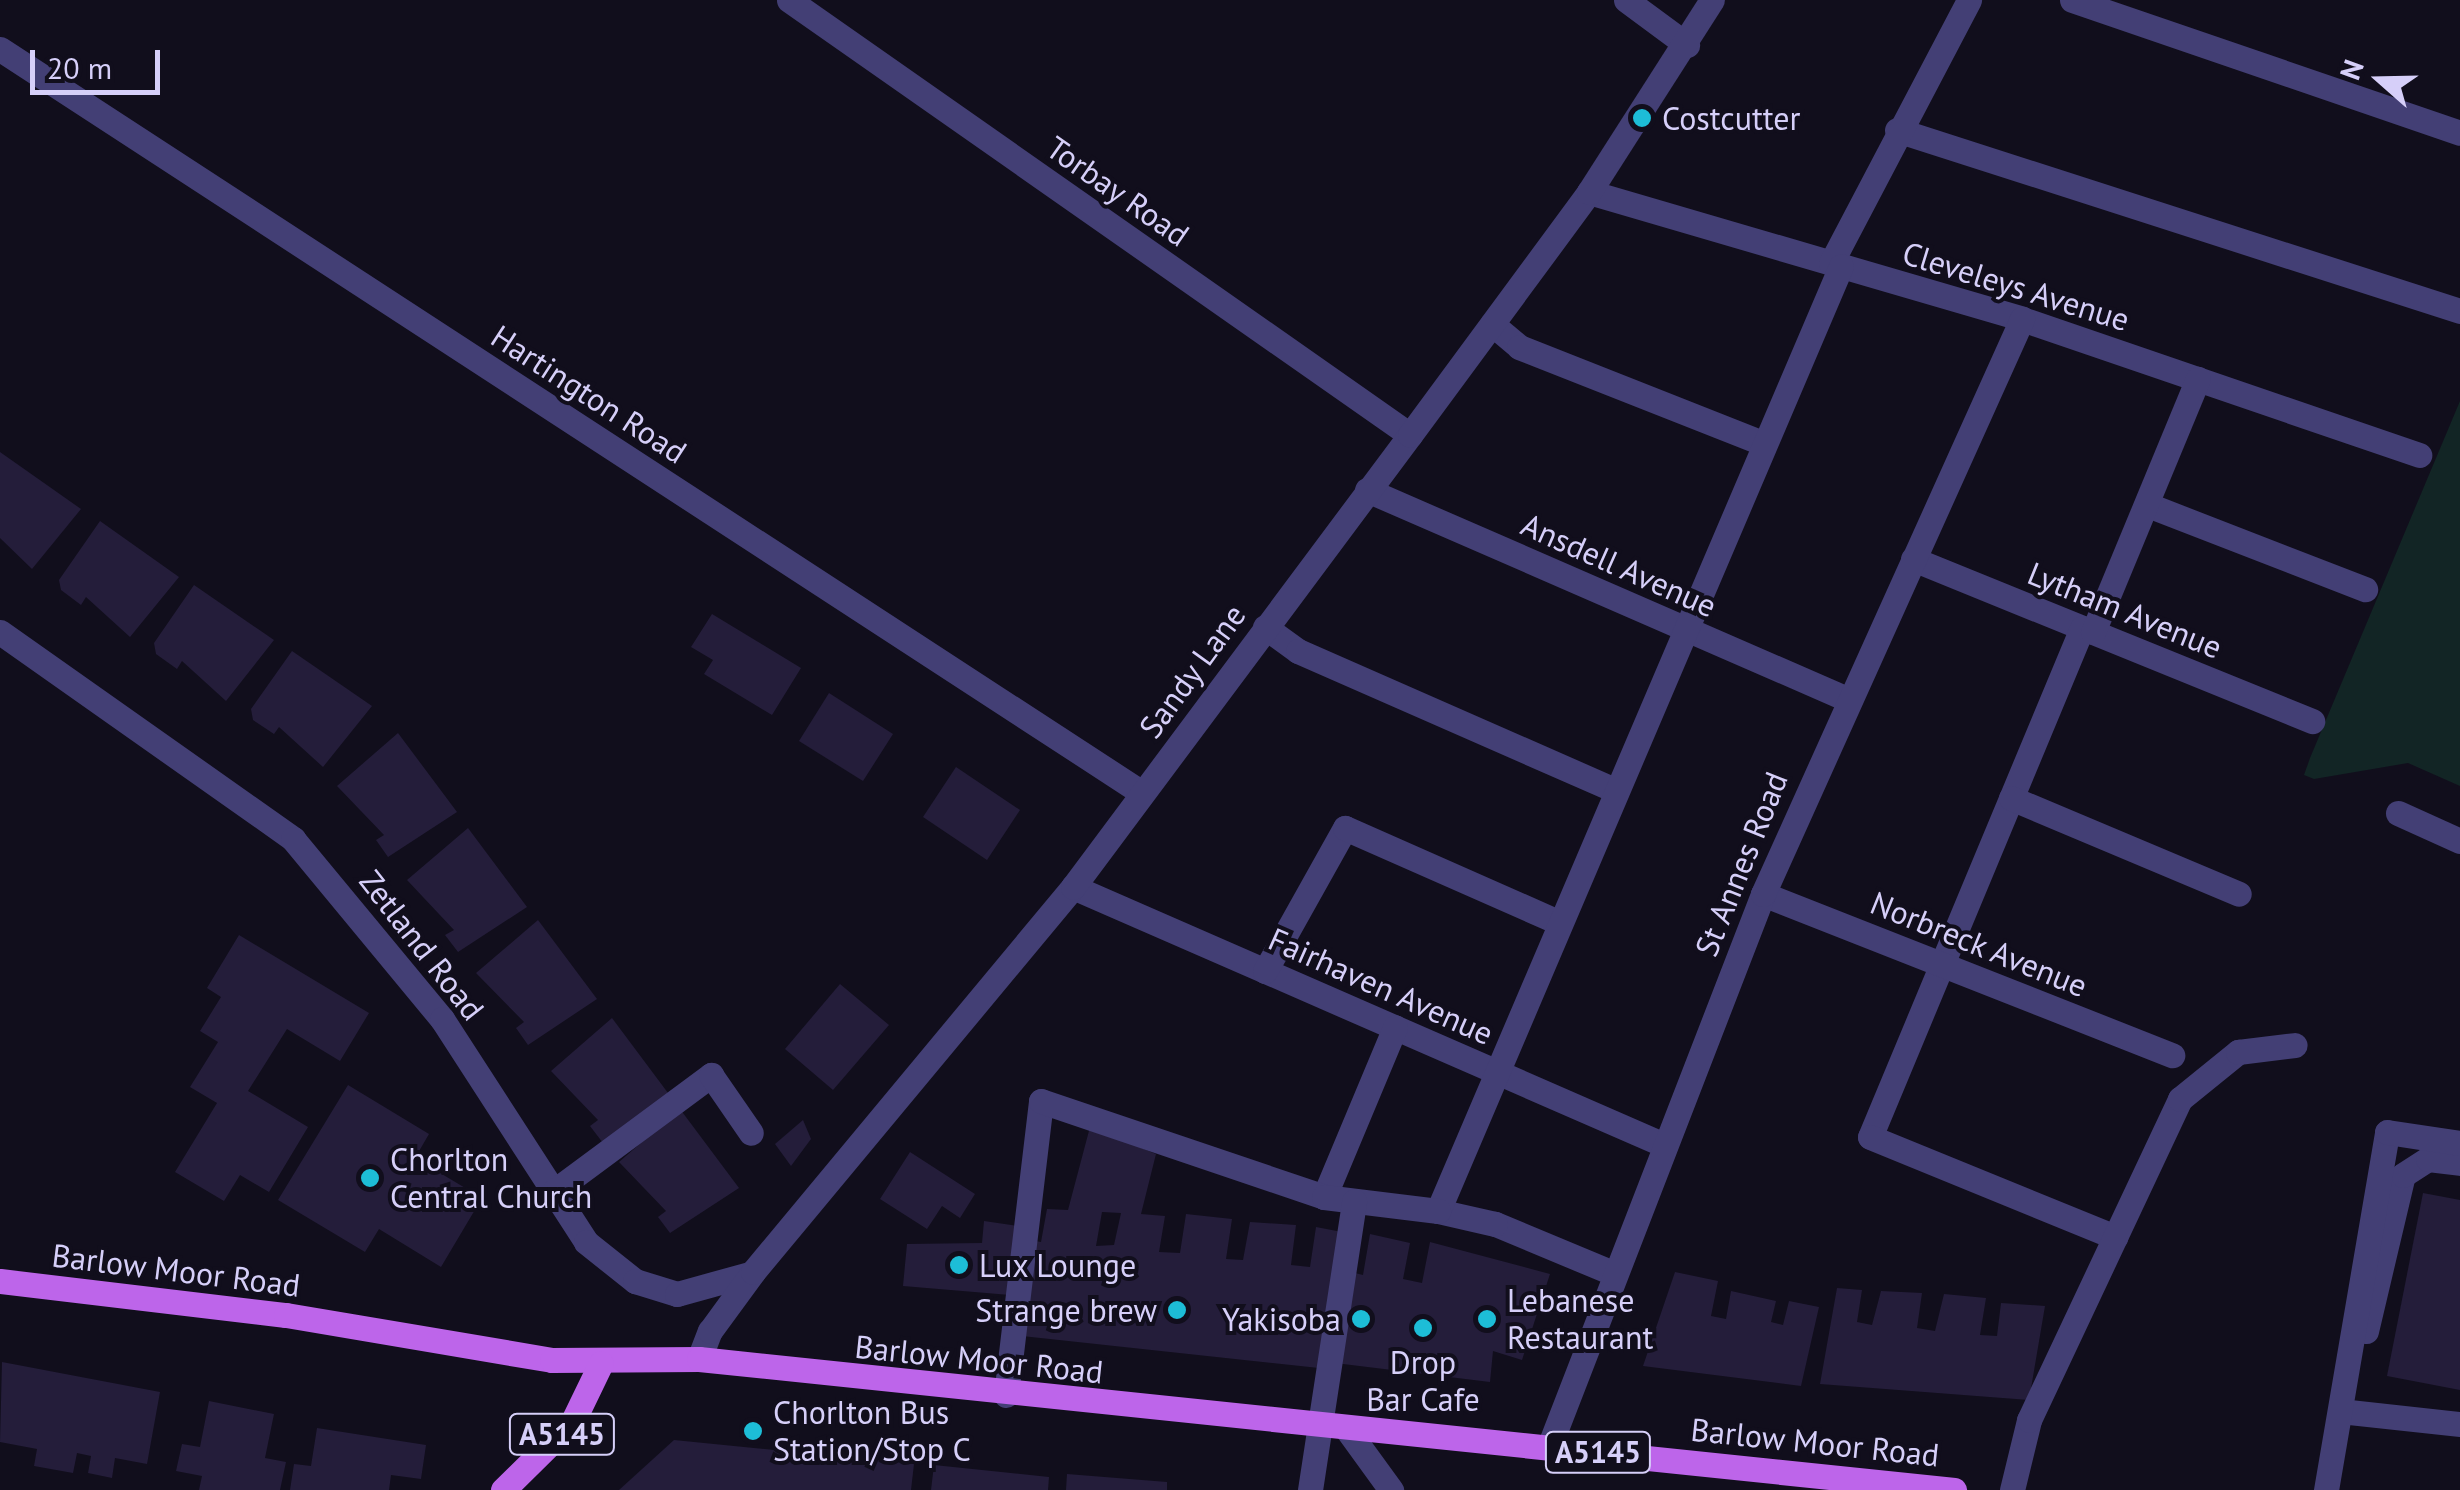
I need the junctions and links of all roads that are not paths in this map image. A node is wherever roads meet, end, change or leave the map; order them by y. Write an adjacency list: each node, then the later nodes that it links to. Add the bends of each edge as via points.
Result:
1 (788, 0): 16 (street, Torbay Road)
2 (1626, 0): 6 (street)
3 (1712, 0): 6 (street, Sandy Lane)
4 (1968, 0): 8 (street)
5 (2072, 0): 9 (street)
6 (1686, 45): 10 (street, Sandy Lane)
7 (0, 50): 30 (street, Hartington Road)
8 (1898, 130): 11 (street); 12 (street)
9 (2460, 133)
10 (1589, 192): 11 (street, Cleveleys Avenue); 14 (street, Sandy Lane)
11 (1836, 264): 13 (street, Cleveleys Avenue); 17 (street)
12 (2460, 311)
13 (2022, 319): 15 (street, Cleveleys Avenue); 21 (street, St Annes Road)
14 (1492, 324): 16 (street, Sandy Lane); 17 (street, via 1519,347)
15 (2198, 379): 18 (street, Cleveleys Avenue); 20 (street)
16 (1410, 435): 19 (street, Sandy Lane)
17 (1764, 444): 24 (street)
18 (2419, 455)
19 (1367, 490): 23 (street, Sandy Lane); 24 (street, Ansdell Avenue)
20 (2148, 504): 22 (street); 25 (street)
21 (1913, 559): 25 (street, Lytham Avenue); 27 (street, St Annes Road)
22 (2365, 588)
23 (1266, 626): 29 (street, via 1298,651); 30 (street, Sandy Lane)
24 (1686, 629): 27 (street, Ansdell Avenue); 29 (street)
25 (2088, 630): 28 (street, Lytham Avenue); 31 (street)
26 (0, 632): 48 (street, Zetland Road, via 293,839 432,1006)
27 (1846, 698): 35 (street, St Annes Road)
28 (2312, 721)
29 (1617, 791): 37 (street)
30 (1142, 793): 34 (street, Sandy Lane)
31 (2011, 798): 36 (street); 38 (street)
32 (2398, 814): 33 (street)
33 (2460, 841)
34 (1073, 888): 39 (street, Fairhaven Avenue); 53 (street, Sandy Lane)
35 (1763, 894): 38 (street, Norbreck Avenue); 45 (street, St Annes Road)
36 (2240, 894)
37 (1560, 923): 39 (street, via 1345,828); 43 (street)
38 (1942, 964): 42 (street, Norbreck Avenue); 52 (street, via 1870,1137)
39 (1265, 971): 40 (street, Fairhaven Avenue)
40 (1396, 1027): 43 (street, Fairhaven Avenue); 49 (street)
41 (2295, 1046): 52 (street, via 2238,1052 2196,1079)
42 (2172, 1055)
43 (1497, 1072): 45 (street, Fairhaven Avenue); 51 (street)
44 (751, 1134): 48 (street, via 711,1075)
45 (1662, 1144): 54 (street, St Annes Road)
46 (2460, 1144): 56 (street, via 2387,1132)
47 (2460, 1163): 56 (street, via 2428,1160 2403,1176 2375,1307)
48 (553, 1192): 53 (street, Zetland Road, via 586,1242 647,1286 697,1292)
49 (1324, 1197): 50 (street); 59 (street, via 1040,1100)
50 (1354, 1201): 51 (street); 62 (street)
51 (1438, 1211): 54 (street, via 1495,1224)
52 (2115, 1238): 71 (street, via 2030,1420)
53 (753, 1272): 57 (street, Sandy Lane, via 710,1330)
54 (1613, 1273): 64 (street, St Annes Road)
55 (0, 1281): 58 (main road, Barlow Moor Road)
56 (2350, 1350): 60 (street)
57 (699, 1359): 58 (main road, Barlow Moor Road / A5145); 59 (main road, Barlow Moor Road / A5145)
58 (602, 1363): 67 (main road, A5145, via 573,1420)
59 (1006, 1395): 62 (main road, Barlow Moor Road / A5145)
60 (2340, 1411): 61 (street); 72 (street)
61 (2460, 1424)
62 (1320, 1427): 63 (main road, Barlow Moor Road / A5145); 68 (street)
63 (1346, 1428): 64 (main road, Barlow Moor Road / A5145); 69 (street)
64 (1549, 1446): 65 (main road, Barlow Moor Road / A5145)
65 (1846, 1485): 66 (main road, Barlow Moor Road / A5145)
66 (1921, 1489): 70 (main road, Barlow Moor Road / A5145)
67 (504, 1490)
68 (1310, 1490)
69 (1391, 1490)
70 (1954, 1490)
71 (2012, 1490)
72 (2326, 1490)

